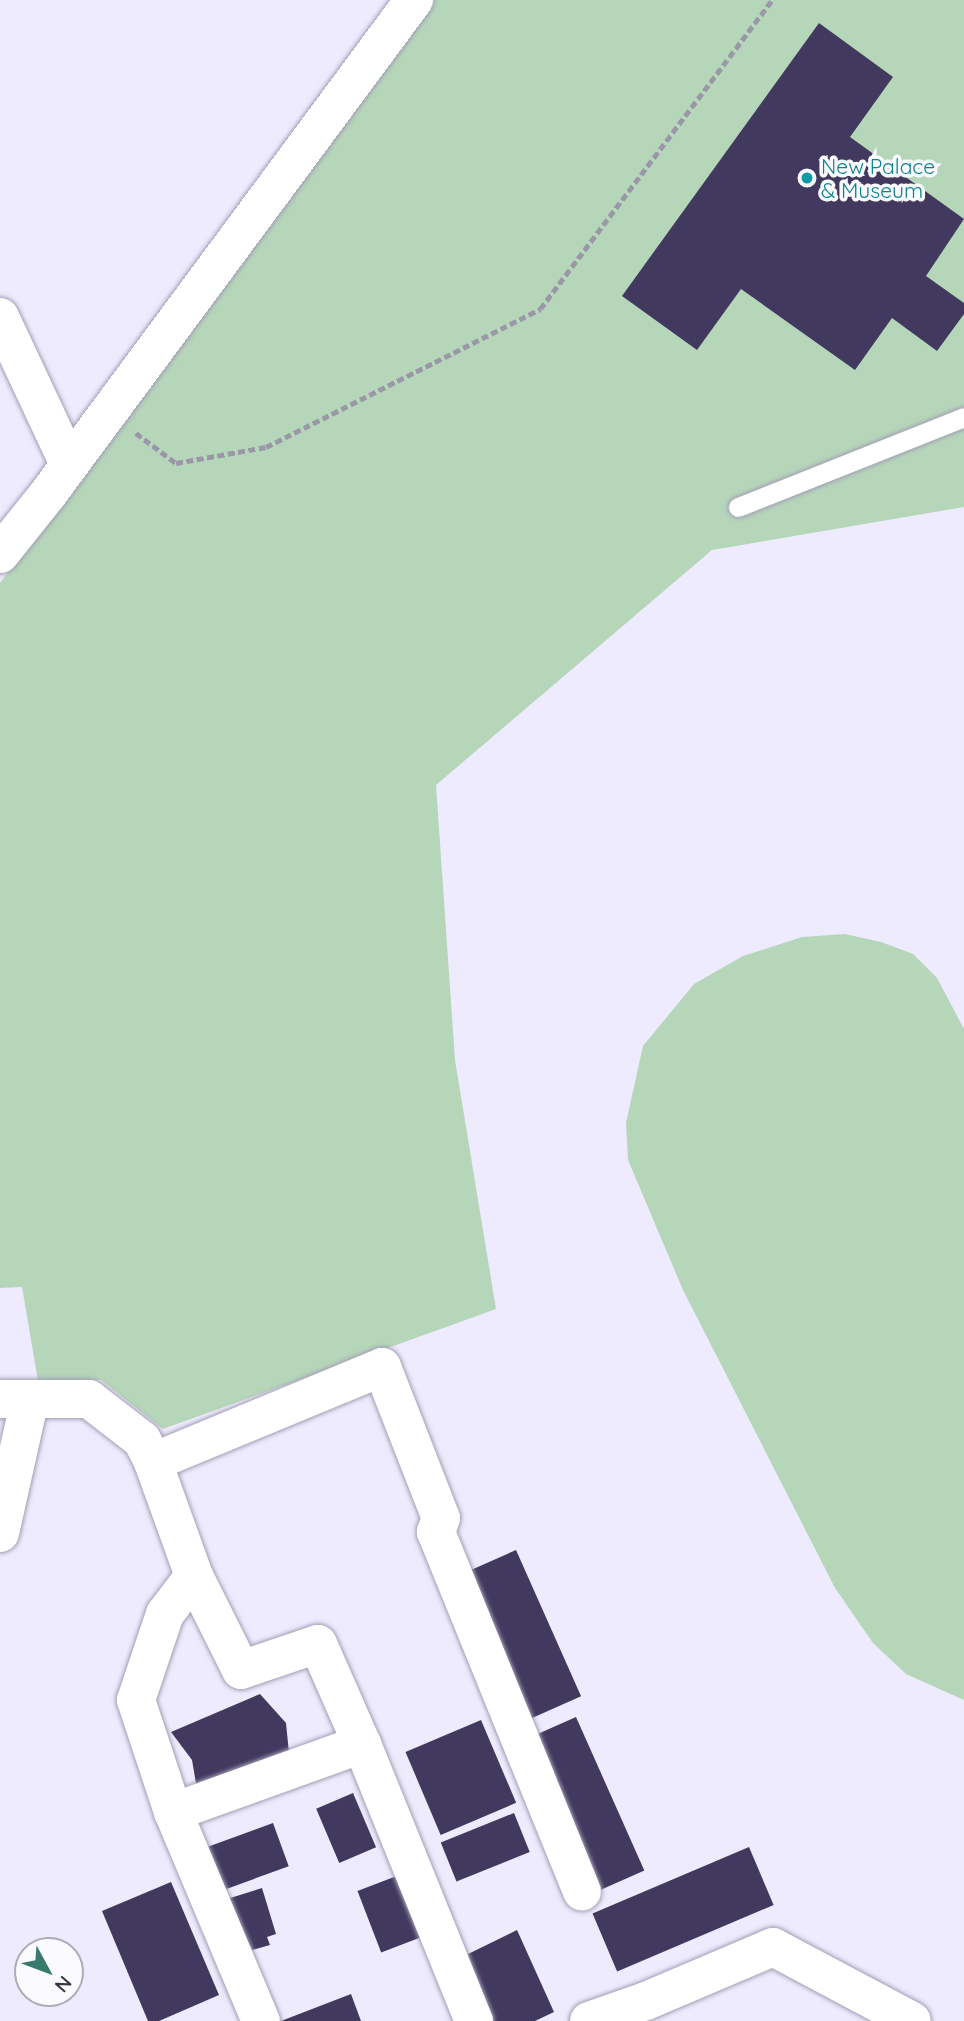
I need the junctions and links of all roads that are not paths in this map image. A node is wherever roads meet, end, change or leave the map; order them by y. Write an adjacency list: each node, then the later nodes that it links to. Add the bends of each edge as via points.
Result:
1 (414, 0): 4 (street)
2 (0, 317): 4 (street)
3 (964, 417): 5 (lane)
4 (69, 464): 6 (street)
5 (738, 507)
6 (0, 554)
7 (15, 1399): 8 (street, via 89,1399 142,1440); 9 (street)
8 (153, 1462): 10 (street); 13 (street, via 382,1367 441,1518 436,1532)
9 (0, 1533)
10 (194, 1576): 11 (street, via 241,1670 318,1644); 12 (street, via 165,1614 136,1700)
11 (362, 1744): 12 (street); 17 (street)
12 (173, 1812): 16 (street)
13 (582, 1892)
14 (650, 2011): 15 (street, via 773,1947); 18 (street)
15 (906, 2020)
16 (261, 2021)
17 (474, 2021)
18 (589, 2021)

